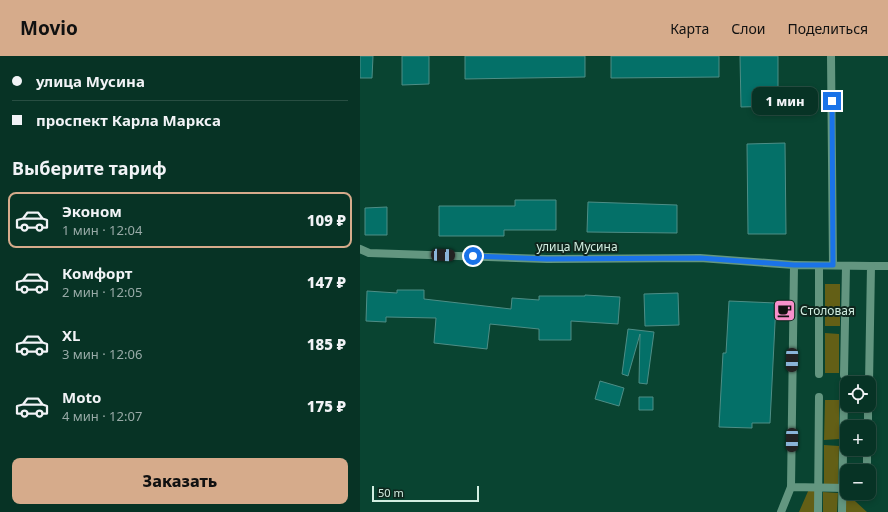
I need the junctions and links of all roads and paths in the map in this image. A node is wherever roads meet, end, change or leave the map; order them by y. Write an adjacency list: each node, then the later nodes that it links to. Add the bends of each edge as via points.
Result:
1 (831, 56): 4 (street)
2 (360, 249): 3 (street, улица Мусина, via 370,253 547,259 700,258)
3 (794, 265): 5 (street, улица Мусина); 15 (street)
4 (833, 265): 5 (street, улица Мусина); 6 (street, улица Мусина)
5 (819, 266): 9 (street)
6 (846, 266): 7 (street, улица Мусина); 10 (street)
7 (872, 266): 8 (street); 11 (street)
8 (888, 266)
9 (819, 374)
10 (844, 375)
11 (869, 376)
12 (819, 397): 16 (street)
13 (844, 412): 14 (street)
14 (845, 464)
15 (791, 487): 16 (street); 19 (street)
16 (819, 488): 17 (street); 20 (street)
17 (840, 488)
18 (844, 500): 21 (street)
19 (781, 512)
20 (818, 512)
21 (842, 512)

